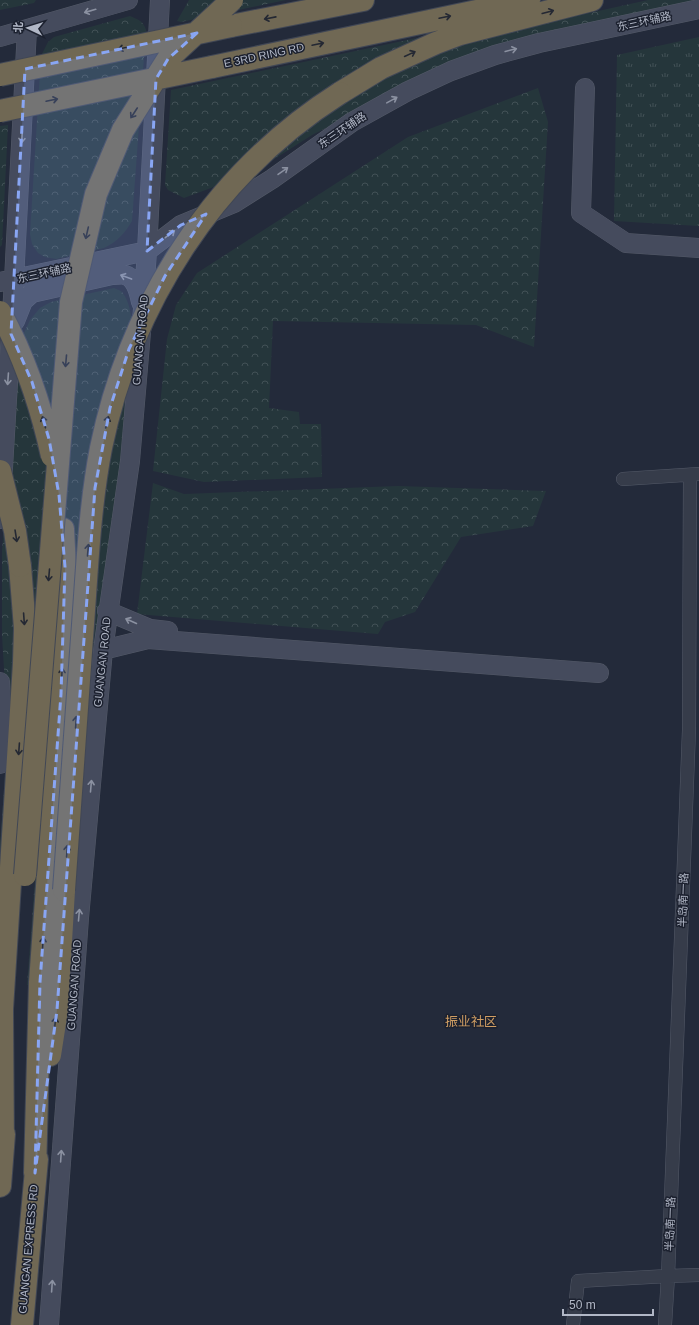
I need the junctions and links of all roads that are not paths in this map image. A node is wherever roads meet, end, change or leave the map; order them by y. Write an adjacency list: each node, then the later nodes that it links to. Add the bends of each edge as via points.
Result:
1 (74, 0): 9 (main road)
2 (128, 0): 9 (main road, one-way to 9)
3 (160, 0): 16 (main road, GUANGAN ROAD)
4 (232, 0): 28 (highway, one-way to 28, bridge, via 168,59 123,130 96,194 71,302)
5 (363, 0): 12 (highway, one-way to 12, bridge)
6 (529, 0): 14 (highway, E 3RD RING RD, one-way to 6, bridge)
7 (592, 0): 31 (highway, one-way to 7, bridge, via 56,1010 91,520 101,449 110,408 122,370 150,303 192,234 218,200 232,183 301,119 381,68 436,43 460,34)
8 (699, 10): 16 (main road, 东三环辅路, one-way to 8, via 181,225 234,203 352,122 451,71 495,54)
9 (53, 22): 10 (main road)
10 (27, 29): 11 (main road); 17 (main road, one-way to 17)
11 (0, 37)
12 (0, 75)
13 (586, 88): 15 (main road, via 581,213 626,243)
14 (0, 111)
15 (699, 248)
16 (147, 251): 17 (main road, 东三环辅路); 18 (main road, GUANGAN ROAD)
17 (7, 281): 19 (main road)
18 (143, 309): 19 (main road, one-way to 19, via 133,280 125,275 112,274 32,293); 24 (main road, GUANGAN ROAD, via 130,461)
19 (6, 321): 23 (main road, one-way to 23); 31 (highway, one-way to 19, bridge, via 40,982 61,694 65,567 59,495 48,439 32,382)
20 (0, 471): 28 (highway, one-way to 28, bridge, via 15,531 25,628)
21 (695, 474): 22 (street); 34 (street, 半岛南一路, via 689,730)
22 (623, 479)
23 (0, 518)
24 (107, 611): 25 (main road, GUANGAN ROAD); 25 (main road, one-way to 24, via 148,639 600,668 150,629)
25 (103, 650): 36 (main road, GUANGAN ROAD, one-way to 25, via 79,918)
26 (0, 682): 27 (main road)
27 (0, 764)
28 (18, 871): 29 (highway); 30 (highway)
29 (1, 1003): 30 (highway)
30 (3, 1148): 32 (highway)
31 (35, 1173): 35 (highway, GUANGAN EXPRESS RD)
32 (0, 1186)
33 (699, 1275): 34 (street)
34 (668, 1276): 37 (street, via 578,1281); 38 (street, 半岛南一路)
35 (22, 1325)
36 (49, 1325)
37 (573, 1325)
38 (665, 1325)

